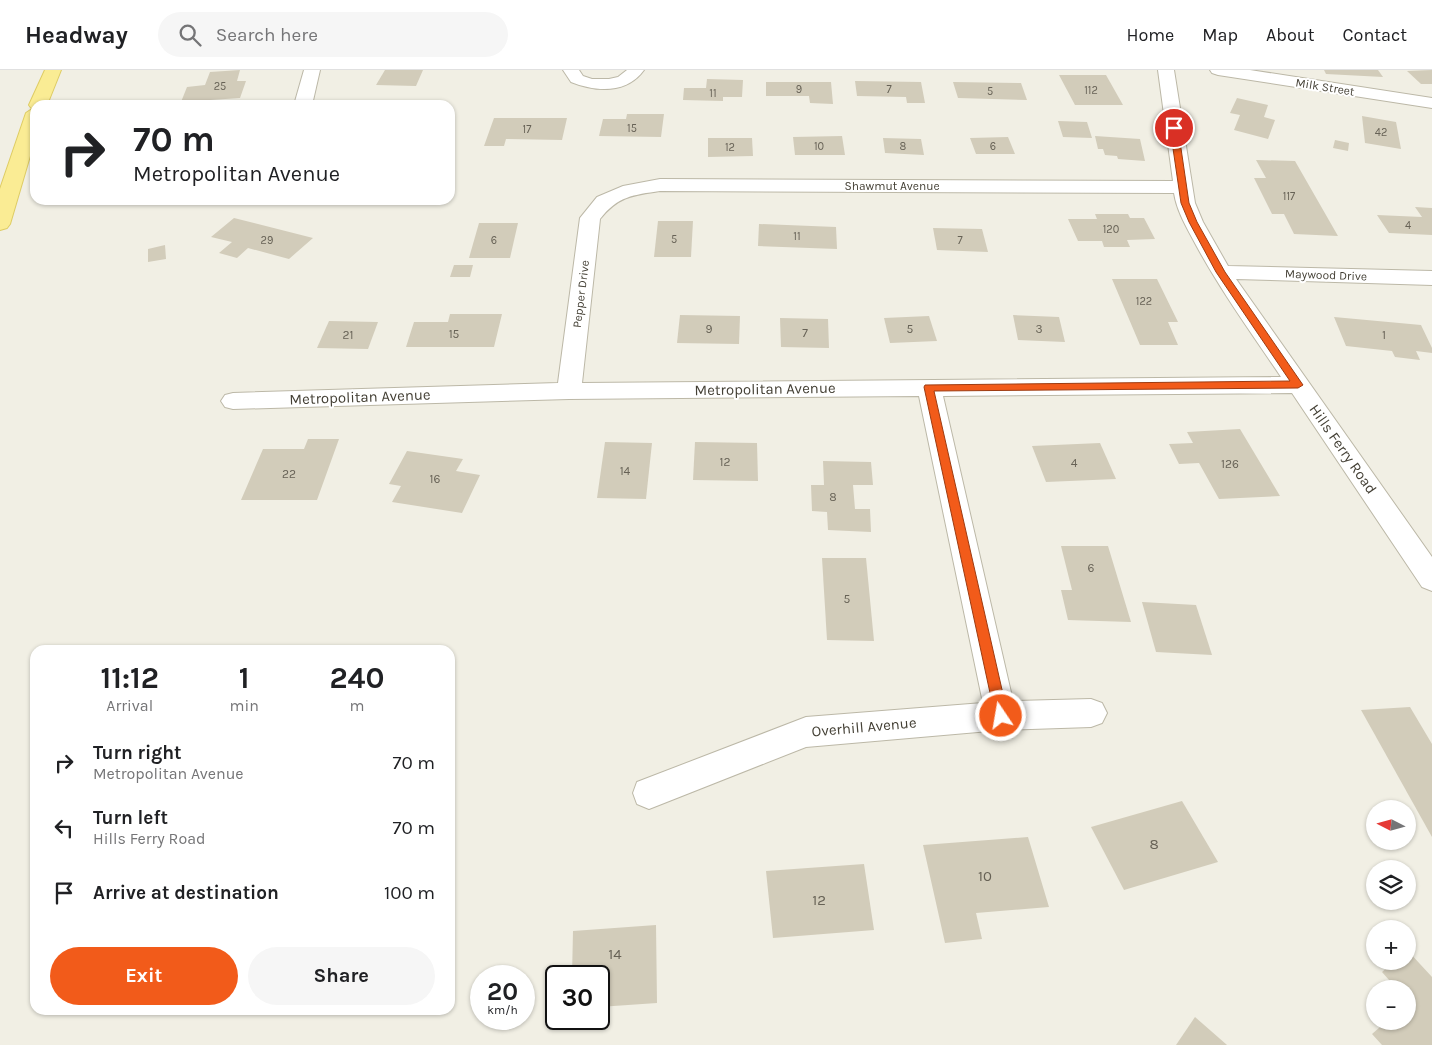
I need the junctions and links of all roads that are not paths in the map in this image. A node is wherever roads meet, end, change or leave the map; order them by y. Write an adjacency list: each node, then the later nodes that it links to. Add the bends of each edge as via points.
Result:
1 (53, 70): 7 (main road)
2 (312, 70): 8 (street)
3 (571, 70): 4 (street, via 577,79 602,84 621,82)
4 (636, 70)
5 (1166, 70): 11 (street, Hills Ferry Road)
6 (1218, 70): 9 (street, Milk Street)
7 (40, 100)
8 (304, 100)
9 (1432, 103)
10 (30, 128): 13 (main road)
11 (1182, 186): 12 (street, Shawmut Avenue, via 660,185 630,190); 14 (street, Hills Ferry Road, via 1193,222)
12 (604, 201): 18 (street, Pepper Drive, via 590,218)
13 (0, 224)
14 (1221, 272): 15 (street, Maywood Drive); 16 (street, Hills Ferry Road)
15 (1432, 278)
16 (1298, 385): 17 (street, Metropolitan Avenue); 20 (street, Hills Ferry Road)
17 (929, 387): 18 (street, Metropolitan Avenue); 23 (street)
18 (568, 391): 19 (street, Metropolitan Avenue)
19 (233, 401)
20 (1419, 542): 21 (street, Hills Ferry Road)
21 (1432, 579)
22 (1091, 713): 23 (street, Overhill Avenue)
23 (1001, 716): 24 (street, Overhill Avenue, via 806,732)
24 (649, 792)

